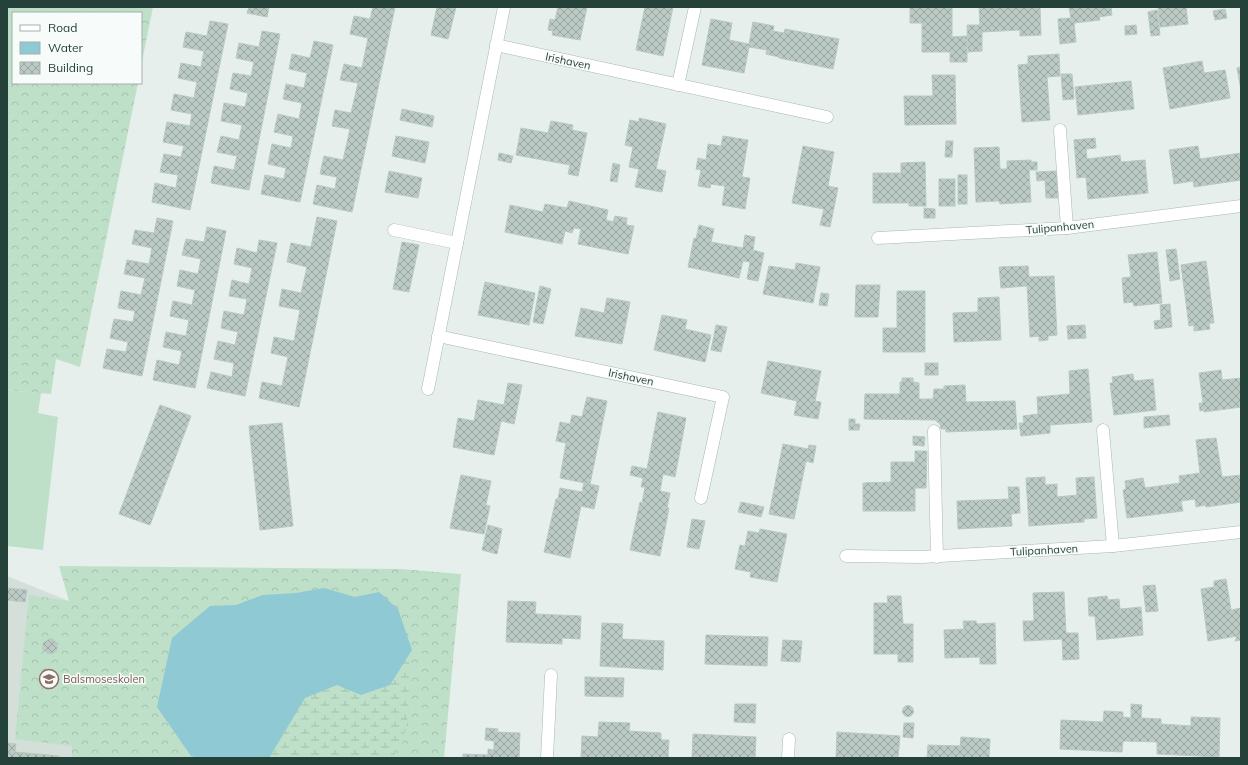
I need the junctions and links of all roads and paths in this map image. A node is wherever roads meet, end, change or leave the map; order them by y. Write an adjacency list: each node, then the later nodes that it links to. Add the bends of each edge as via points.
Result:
1 (504, 7): 3 (street)
2 (695, 7): 4 (street)
3 (496, 45): 4 (street, Irishaven); 11 (street)
4 (678, 85): 5 (street, Irishaven)
5 (827, 117)
6 (1060, 130): 8 (street)
7 (1241, 206): 8 (street, Tulipanhaven)
8 (1067, 228): 10 (street, Tulipanhaven)
9 (394, 230): 11 (street)
10 (878, 238)
11 (457, 243): 12 (street)
12 (438, 336): 13 (street); 16 (street, Irishaven, via 723,397)
13 (428, 389)
14 (1102, 430): 18 (street)
15 (934, 431): 20 (street)
16 (701, 498)
17 (1241, 532): 18 (street, Tulipanhaven)
18 (1113, 546): 20 (street, Tulipanhaven)
19 (846, 556): 20 (street, Tulipanhaven)
20 (937, 557)
21 (551, 675): 23 (street)
22 (789, 739): 24 (street)
23 (547, 758)
24 (788, 758)

